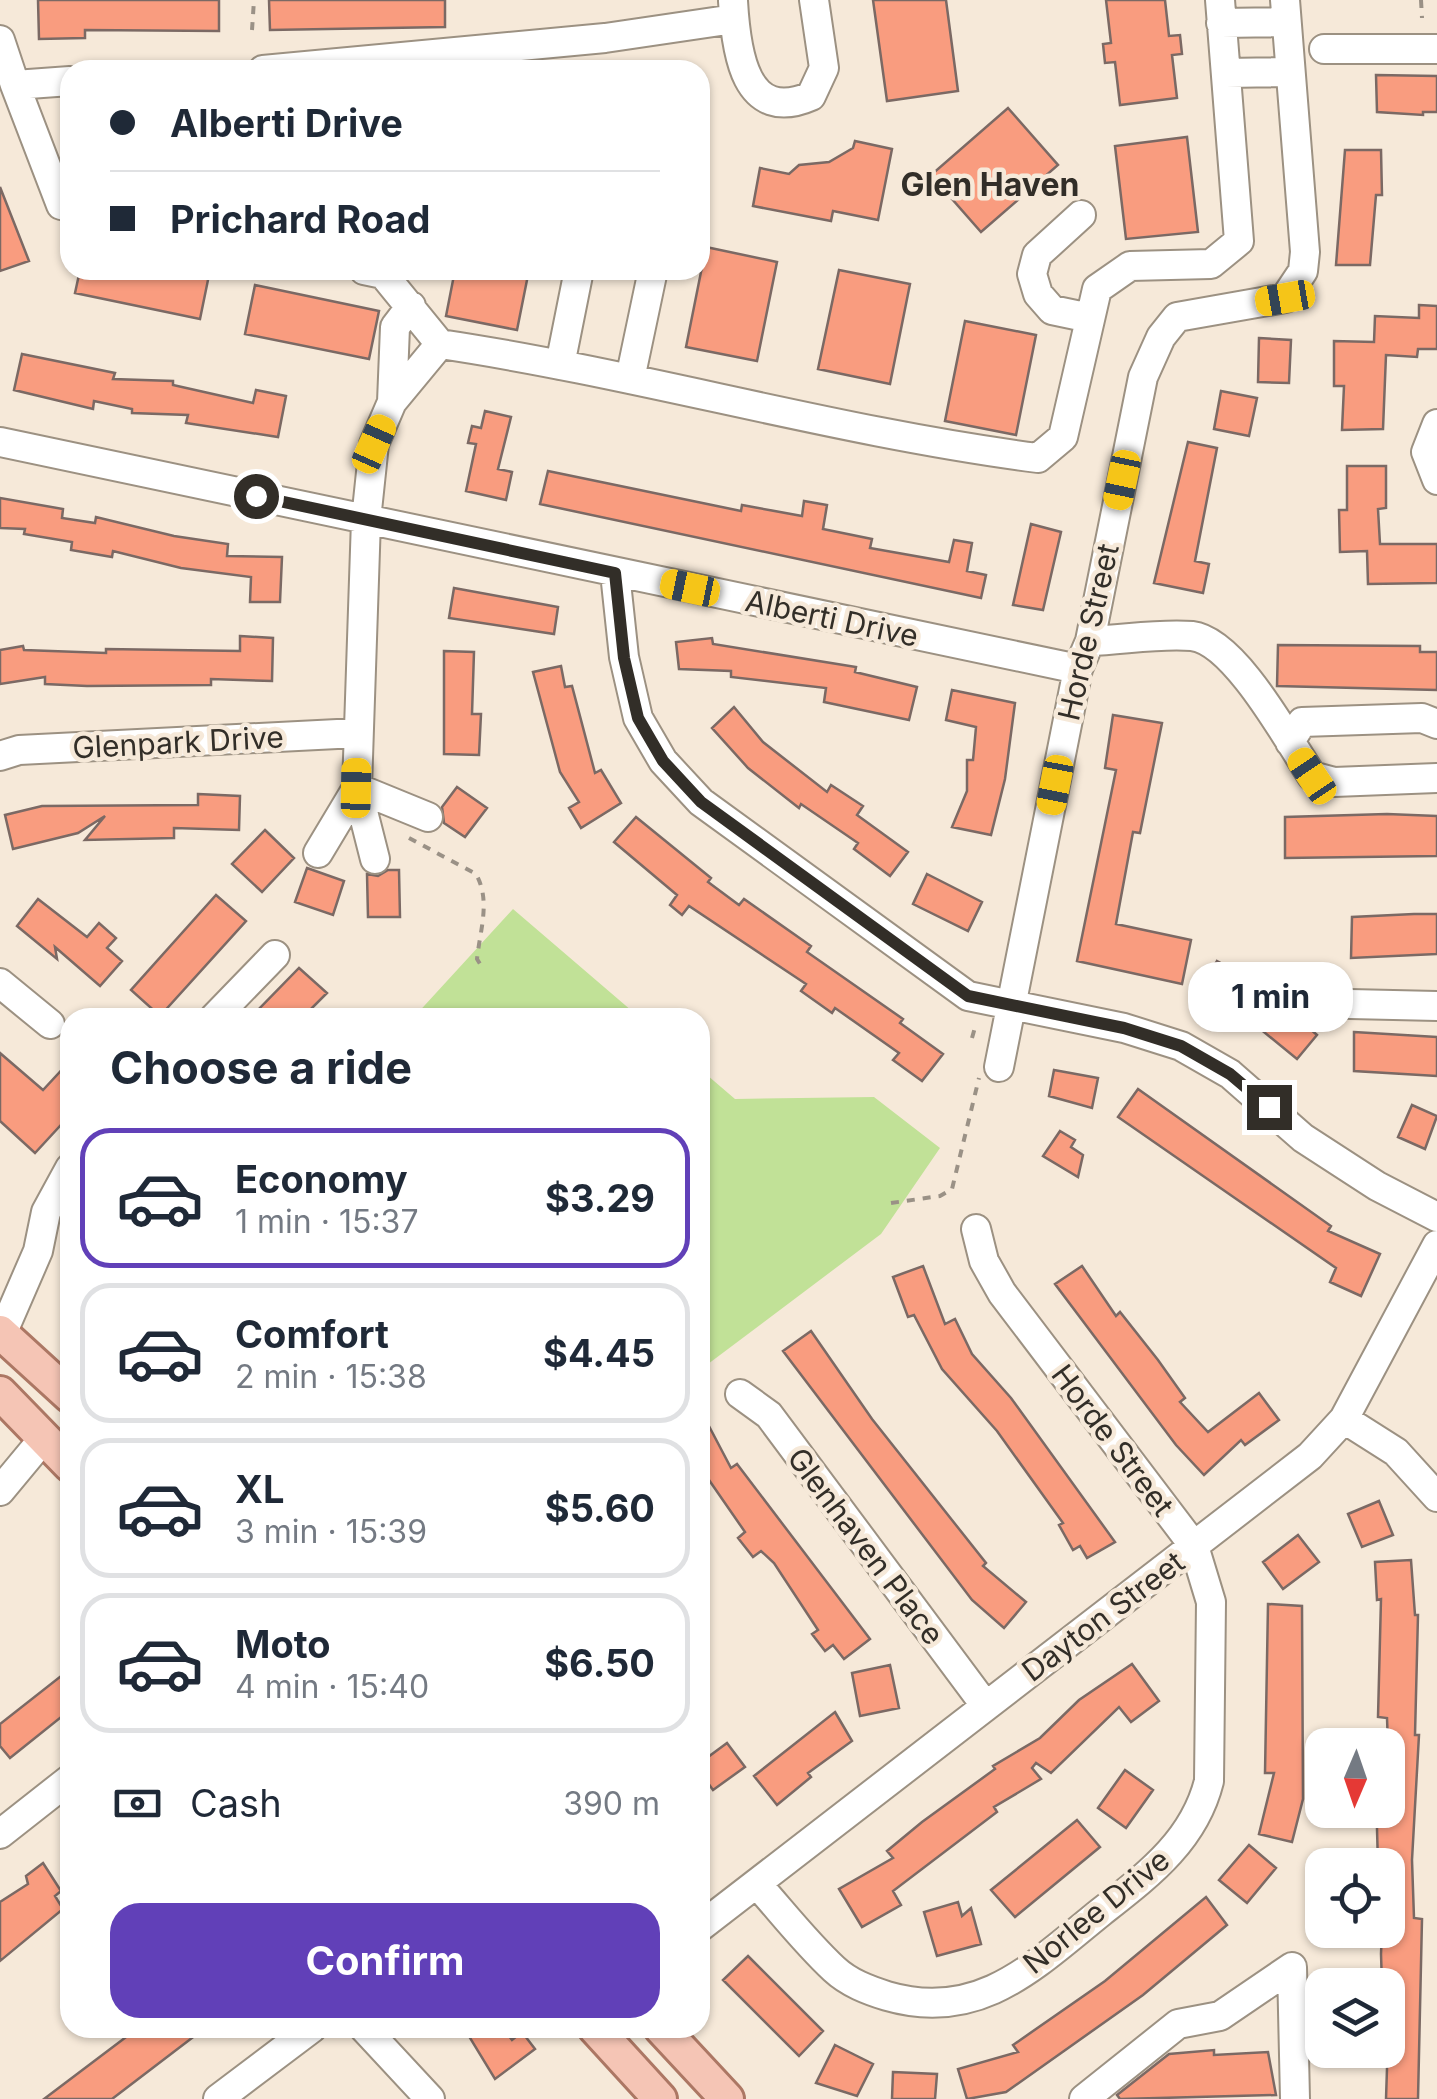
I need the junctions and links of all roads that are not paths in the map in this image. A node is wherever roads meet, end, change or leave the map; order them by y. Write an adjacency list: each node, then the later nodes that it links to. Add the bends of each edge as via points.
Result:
1 (814, 0): 2 (street, via 824,68 810,96 792,104 770,104 752,90)
2 (734, 9): 7 (street, via 605,38)
3 (1220, 12): 5 (street); 8 (street)
4 (0, 40): 10 (street)
5 (1298, 40): 6 (street); 8 (street); 27 (street, Horde Street, via 1303,271 1285,298 1177,317 1162,337 1143,378)
6 (1437, 49)
7 (370, 60)
8 (1226, 73): 17 (street, via 1239,241 1211,264 1130,266 1096,288)
9 (60, 82): 10 (street)
10 (15, 84): 11 (street)
11 (60, 202)
12 (1081, 215): 17 (street, via 1037,255 1032,274 1052,310)
13 (389, 280): 16 (street)
14 (576, 280): 19 (street)
15 (651, 280): 20 (street)
16 (411, 306): 18 (street); 21 (street, via 395,327)
17 (1090, 318): 20 (street, via 1063,437 1038,458 941,446)
18 (440, 344): 19 (street); 21 (street)
19 (560, 365): 20 (street)
20 (630, 379)
21 (392, 402): 25 (street, via 374,444)
22 (1437, 424): 24 (street, via 1426,452)
23 (0, 442): 25 (street, Alberti Drive)
24 (1437, 480)
25 (366, 520): 26 (street, Alberti Drive); 30 (street)
26 (615, 573): 28 (street, Alberti Drive); 42 (street, via 638,718 663,761 701,802 968,996)
27 (1090, 641): 28 (street, Horde Street); 31 (street, via 1193,636 1212,642 1231,658)
28 (1078, 668): 42 (street, Horde Street)
29 (1437, 724): 31 (street, via 1422,718 1302,722)
30 (357, 733): 32 (street, Glenpark Drive); 34 (street)
31 (1290, 742): 33 (street, via 1312,776 1334,782)
32 (0, 756)
33 (1437, 778)
34 (356, 788): 35 (street); 36 (street); 37 (street)
35 (428, 817)
36 (318, 853)
37 (375, 860)
38 (274, 955): 43 (street)
39 (0, 983): 44 (street)
40 (1350, 1004): 41 (street)
41 (1437, 1006)
42 (1010, 1007): 45 (street, Horde Street); 47 (street, via 1181,1046 1230,1074 1303,1138)
43 (224, 1008)
44 (50, 1024)
45 (991, 1067)
46 (60, 1186): 50 (street)
47 (1437, 1217)
48 (976, 1229): 59 (street, Horde Street, via 1002,1293)
49 (1437, 1244): 54 (street, Dayton Street)
50 (1, 1333): 51 (main road)
51 (60, 1387)
52 (0, 1394): 55 (main road)
53 (740, 1394): 60 (street, Glenhaven Place, via 769,1415)
54 (1344, 1419): 58 (street, via 1396,1452); 59 (street, Dayton Street, via 1310,1456)
55 (44, 1438): 56 (main road); 57 (street)
56 (60, 1455)
57 (0, 1491)
58 (1437, 1498)
59 (1194, 1546): 60 (street, Dayton Street); 63 (street, Norlee Drive, via 1212,1602 1209,1781 1202,1810 1153,1871 1036,1964 988,1994 920,2005 862,1988 835,1971)
60 (986, 1705): 63 (street, Dayton Street)
61 (60, 1787): 62 (street)
62 (0, 1834)
63 (757, 1884): 64 (street, Dayton Street)
64 (710, 1919)
65 (299, 2038): 69 (street)
66 (373, 2038): 70 (street)
67 (604, 2038): 71 (main road)
68 (670, 2038): 72 (main road)
69 (218, 2099)
70 (430, 2099)
71 (660, 2099)
72 (727, 2099)
73 (1084, 2099): 74 (street, via 1178,2024 1220,2016 1292,1967)
74 (1295, 2099)

